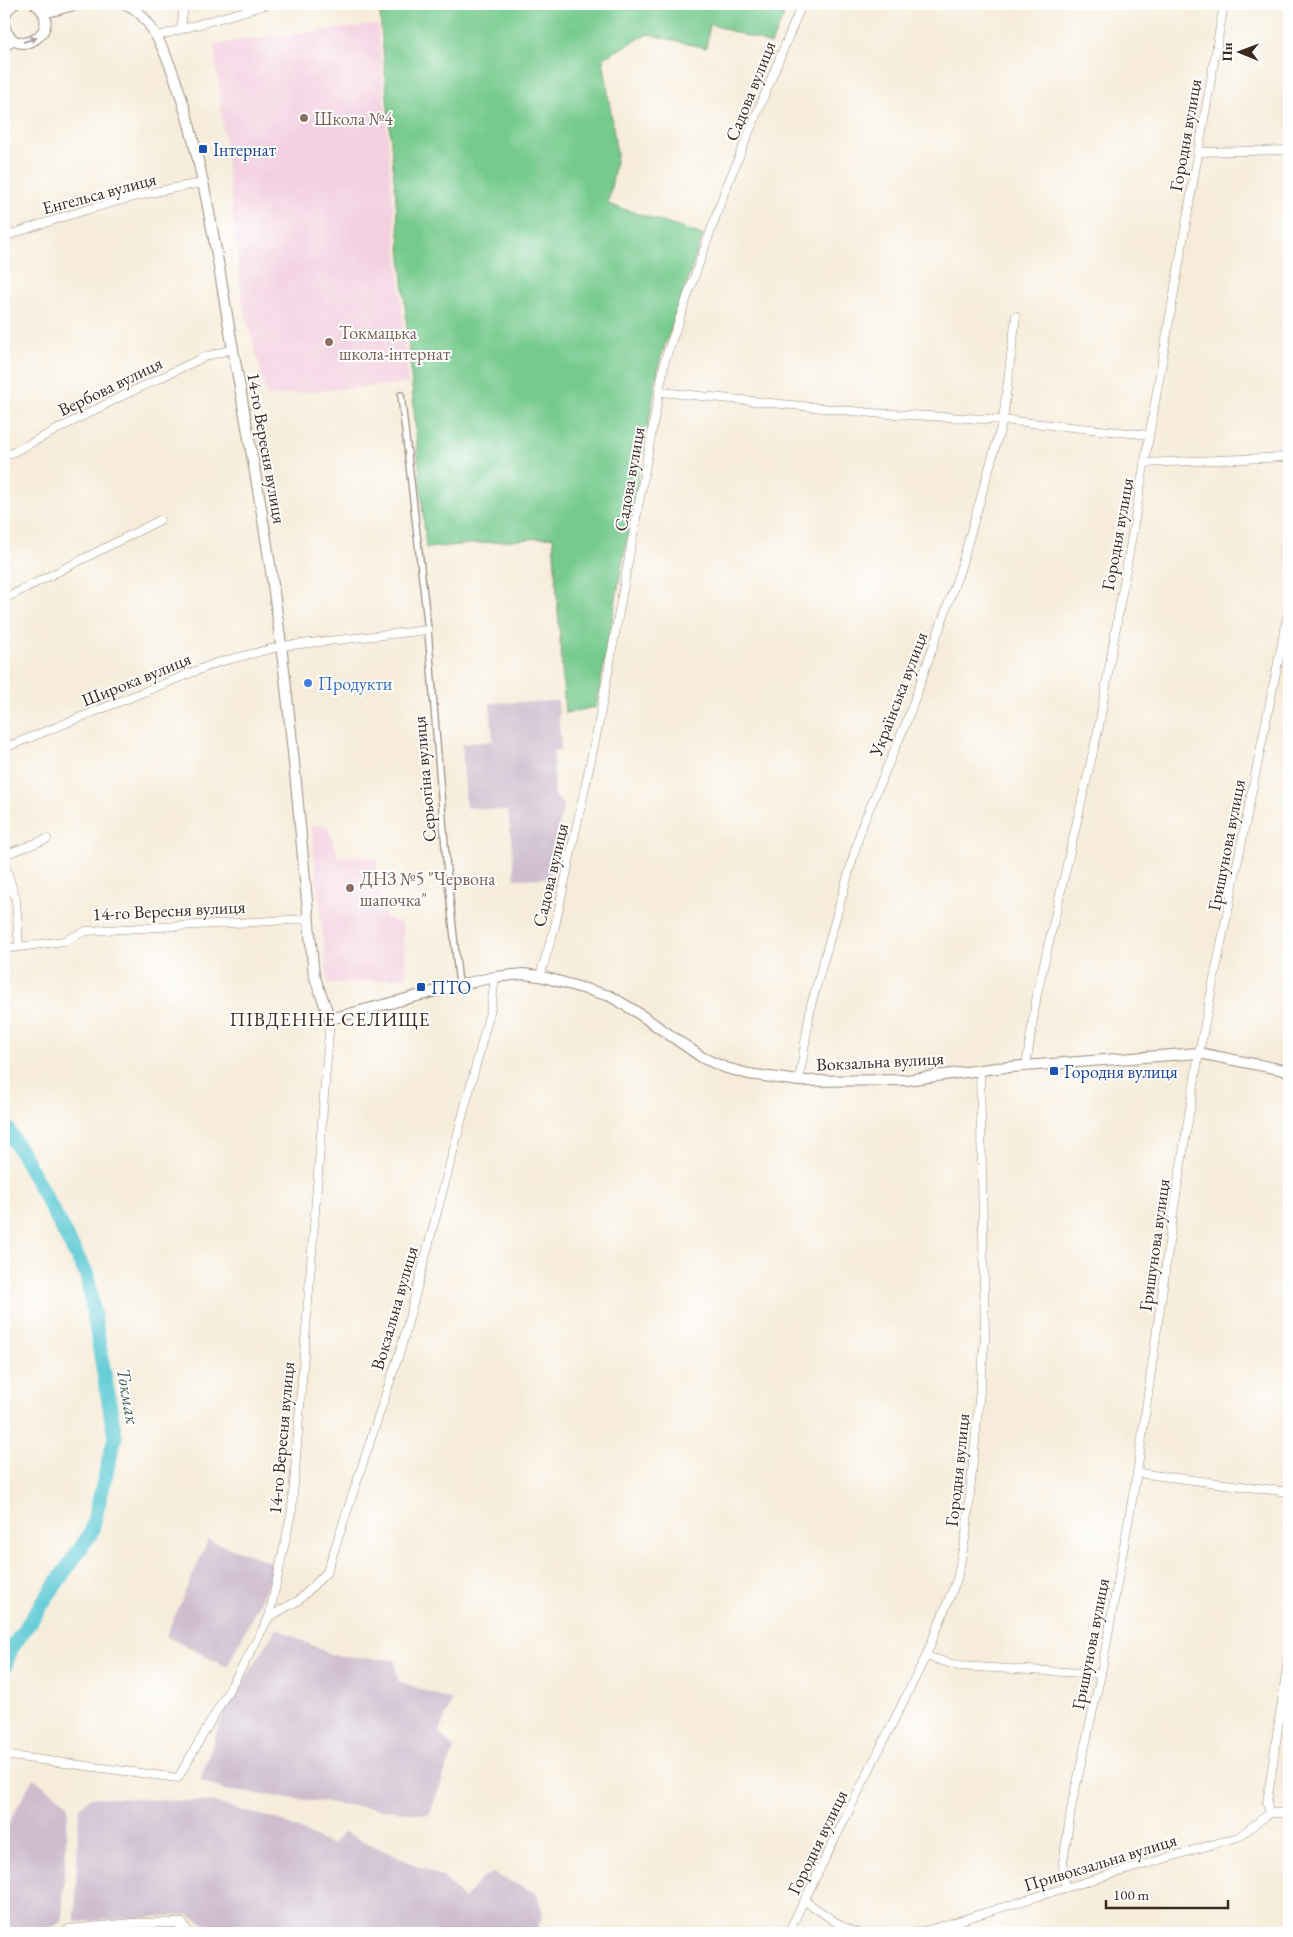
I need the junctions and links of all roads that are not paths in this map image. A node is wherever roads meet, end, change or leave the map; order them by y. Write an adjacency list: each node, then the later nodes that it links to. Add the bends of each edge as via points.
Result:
1 (14, 4): 10 (street)
2 (36, 4): 9 (street)
3 (78, 4): 9 (street)
4 (126, 4): 13 (street, 14-го Вересня вулиця, via 133,6)
5 (184, 4): 12 (street)
6 (269, 4): 12 (street)
7 (802, 4): 22 (street, Садова вулиця, via 724,192 665,360)
8 (1224, 4): 17 (street, Городня вулиця)
9 (44, 13): 14 (street, one-way to 9, via 22,43 38,38 44,29)
10 (4, 19)
11 (4, 25): 14 (street)
12 (181, 29): 13 (street)
13 (158, 36): 18 (street, 14-го Вересня вулиця, via 192,130)
14 (12, 39): 15 (street)
15 (4, 48)
16 (1289, 150): 17 (street)
17 (1198, 152): 25 (street, Городня вулиця)
18 (203, 183): 19 (street, Енгельса вулиця, via 177,186 58,218); 21 (street, 14-го Вересня вулиця)
19 (4, 237)
20 (1016, 316): 24 (street, Українська вулиця)
21 (233, 349): 26 (street, Вербова вулиця, via 204,357); 33 (street, 14-го Вересня вулиця)
22 (660, 392): 24 (street, via 874,413); 41 (street, Садова вулиця, via 598,727)
23 (401, 395): 32 (street, Серьогіна вулиця)
24 (1002, 420): 25 (street); 49 (street, Українська вулиця, via 950,597 908,718 862,826 811,1005)
25 (1149, 435): 28 (street, Городня вулиця)
26 (4, 457)
27 (1289, 457): 28 (street)
28 (1144, 463): 46 (street, Городня вулиця, via 1099,726 1037,994)
29 (160, 520): 30 (street)
30 (4, 599)
31 (1289, 608): 45 (street, Гришунова вулиця)
32 (428, 630): 33 (street); 43 (street, Серьогіна вулиця)
33 (282, 646): 34 (street, Широка вулиця, via 216,663); 38 (street, 14-го Вересня вулиця)
34 (4, 748)
35 (47, 839): 36 (street)
36 (4, 854)
37 (4, 861): 39 (street, via 16,900)
38 (308, 919): 39 (street, 14-го Вересня вулиця, via 86,931 64,941); 44 (street, 14-го Вересня вулиця, via 314,975)
39 (19, 947): 40 (street, 14-го Вересня вулиця)
40 (4, 949)
41 (540, 976): 42 (street, Вокзальна вулиця); 49 (street, Вокзальна вулиця, via 610,996 703,1058 726,1068)
42 (495, 977): 43 (street, Вокзальна вулиця); 52 (street, Вокзальна вулиця, via 491,1008 402,1345 326,1572 299,1600)
43 (459, 985): 44 (street, Вокзальна вулиця)
44 (330, 1019): 52 (street, 14-го Вересня вулиця, via 292,1509)
45 (1199, 1053): 46 (street, Вокзальна вулиця); 48 (street, Вокзальна вулиця); 50 (street, Гришунова вулиця)
46 (1026, 1066): 47 (street, Вокзальна вулиця)
47 (980, 1070): 49 (street, Вокзальна вулиця, via 906,1080); 54 (street, Городня вулиця, via 984,1348 966,1534 957,1579)
48 (1289, 1071)
49 (799, 1081)
50 (1137, 1472): 51 (street); 55 (street, Гришунова вулиця)
51 (1289, 1492)
52 (269, 1617): 56 (street, 14-го Вересня вулиця, via 178,1778)
53 (1289, 1653): 57 (street, via 1267,1803)
54 (926, 1656): 55 (street, via 958,1666); 60 (street, Городня вулиця)
55 (1101, 1674): 59 (street, Гришунова вулиця, via 1062,1862)
56 (4, 1754)
57 (1270, 1813): 58 (street); 59 (street, Привокзальна вулиця, via 1238,1837)
58 (1289, 1813)
59 (1065, 1888): 69 (street, Привокзальна вулиця)
60 (805, 1901): 67 (street, Городня вулиця); 68 (street, via 843,1927)
61 (132, 1923): 62 (street); 63 (street); 64 (street)
62 (182, 1923): 65 (street); 66 (street)
63 (64, 1933)
64 (123, 1933)
65 (178, 1933)
66 (189, 1933)
67 (788, 1933)
68 (858, 1933)
69 (914, 1933)

